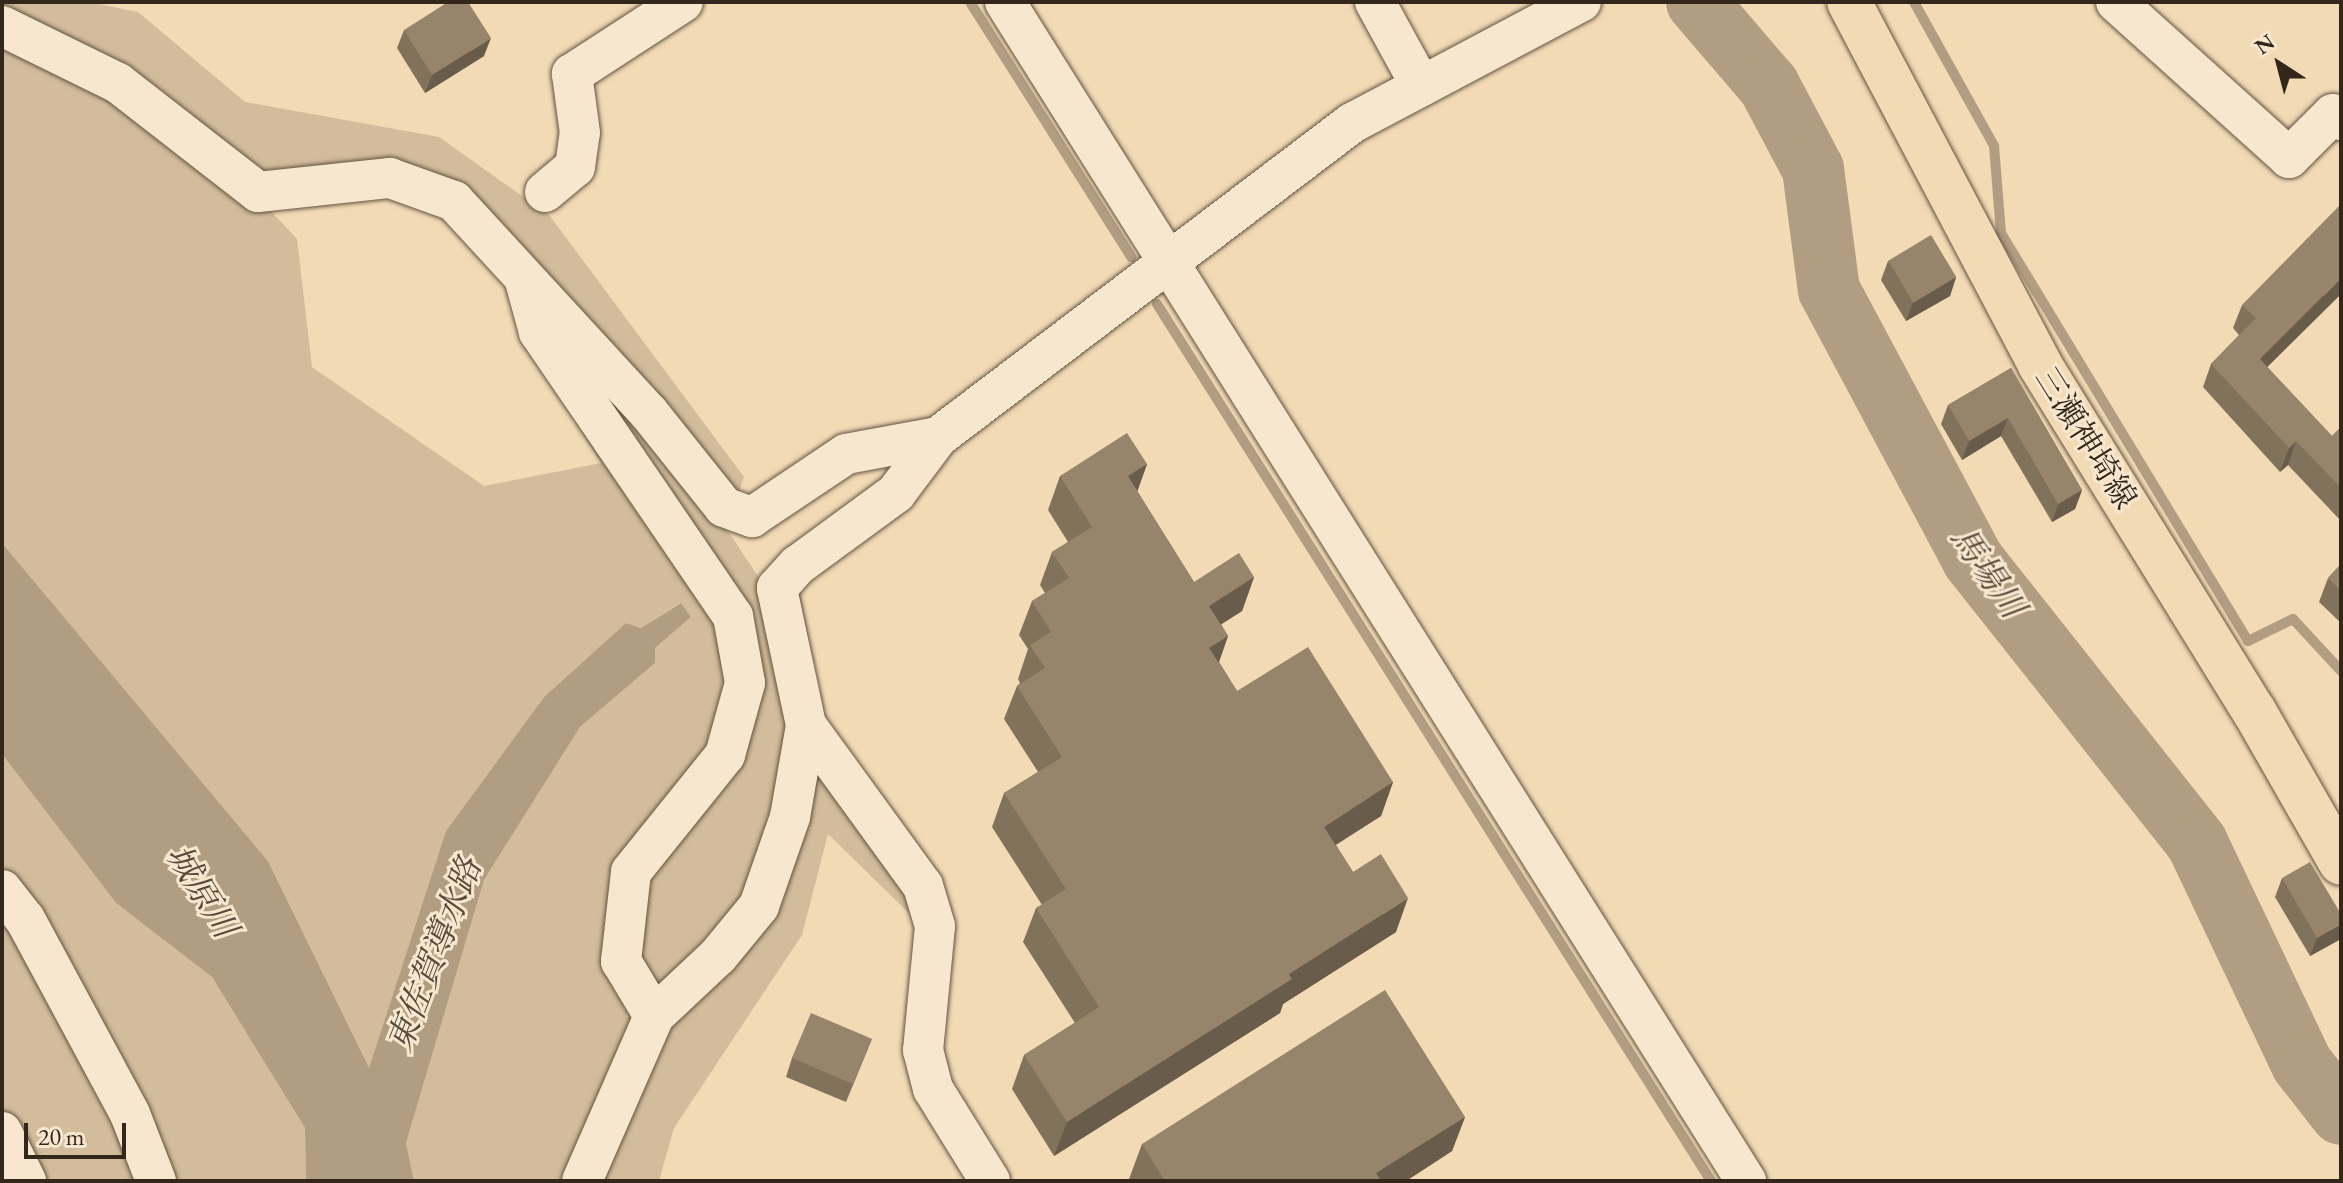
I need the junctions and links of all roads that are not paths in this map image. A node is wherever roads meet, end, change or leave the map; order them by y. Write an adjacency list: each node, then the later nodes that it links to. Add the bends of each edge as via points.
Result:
1 (1005, 2): 11 (street)
2 (1375, 2): 8 (street)
3 (1581, 2): 8 (street)
4 (1849, 2): 15 (main road, 三瀬神埼線, via 2040,365 2254,711)
5 (2116, 2): 9 (street, via 2289,158 2333,114)
6 (657, 8): 10 (street, via 572,74 580,133 575,167)
7 (2, 26): 12 (street, via 118,83 258,192 390,178 454,201)
8 (1421, 86): 11 (street, via 1352,123)
9 (2341, 120)
10 (545, 192)
11 (1169, 261): 13 (street); 23 (street)
12 (522, 271): 13 (street, via 649,413 724,507 752,517 846,454); 17 (street, via 539,332 733,616 745,683 725,755 631,872 621,961)
13 (938, 437): 14 (street, via 896,493 798,565 777,588)
14 (806, 725): 17 (street, via 790,817 759,906 718,956); 22 (street, via 923,886 935,926 923,1050 933,1089)
15 (2341, 863)
16 (2, 890): 20 (street, via 25,919 130,1114)
17 (654, 1016): 21 (street)
18 (2, 1132): 19 (street)
19 (26, 1181)
20 (156, 1181)
21 (582, 1181)
22 (990, 1181)
23 (1746, 1181)

